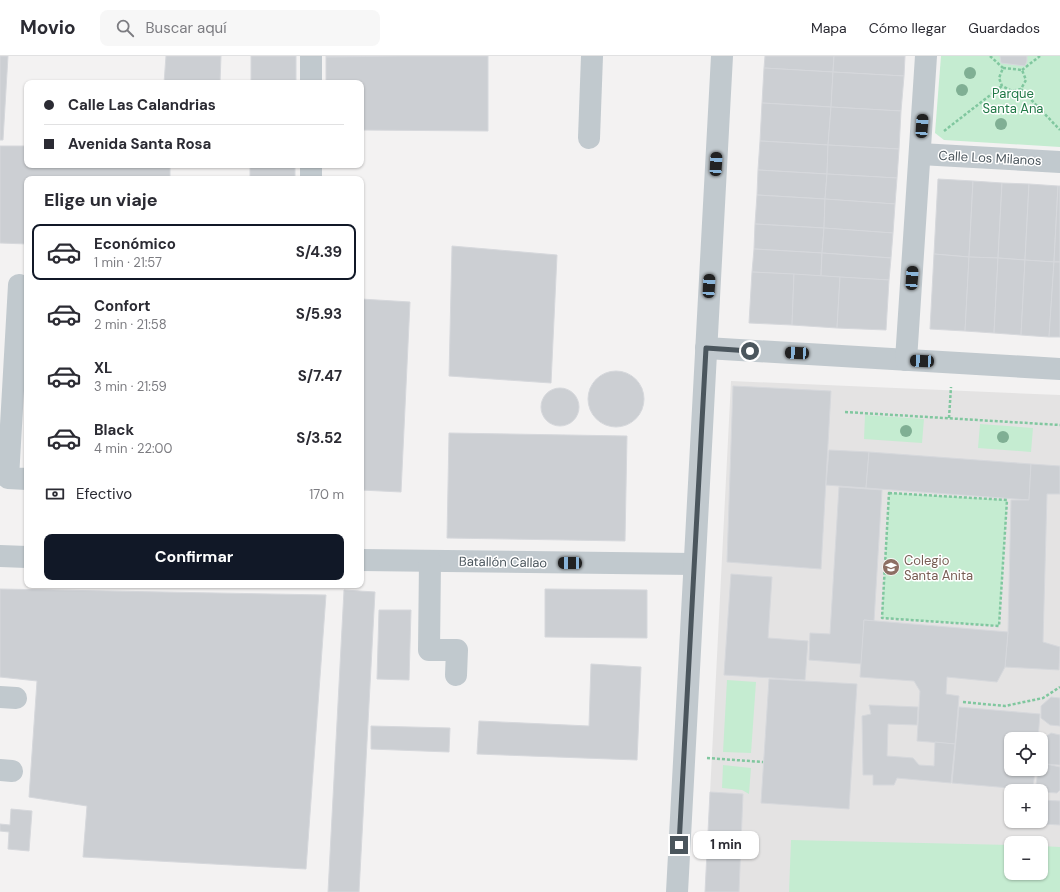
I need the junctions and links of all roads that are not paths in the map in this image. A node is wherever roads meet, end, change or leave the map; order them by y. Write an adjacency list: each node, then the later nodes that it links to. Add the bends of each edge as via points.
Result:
1 (311, 56): 5 (street)
2 (592, 56): 6 (street)
3 (722, 56): 10 (street)
4 (926, 56): 7 (street)
5 (311, 80)
6 (589, 138)
7 (920, 154): 8 (street, Calle Los Milanos); 11 (street)
8 (1060, 162)
9 (15, 285): 13 (street, via 8,478)
10 (706, 348): 11 (street); 18 (street)
11 (906, 360): 12 (street)
12 (1060, 369)
13 (24, 479)
14 (0, 556): 15 (street)
15 (24, 557)
16 (364, 560): 17 (street, Batallón Callao)
17 (430, 561): 18 (street, Batallón Callao); 19 (street, via 429,650 457,650)
18 (694, 564): 20 (street)
19 (456, 675)
20 (676, 892)

